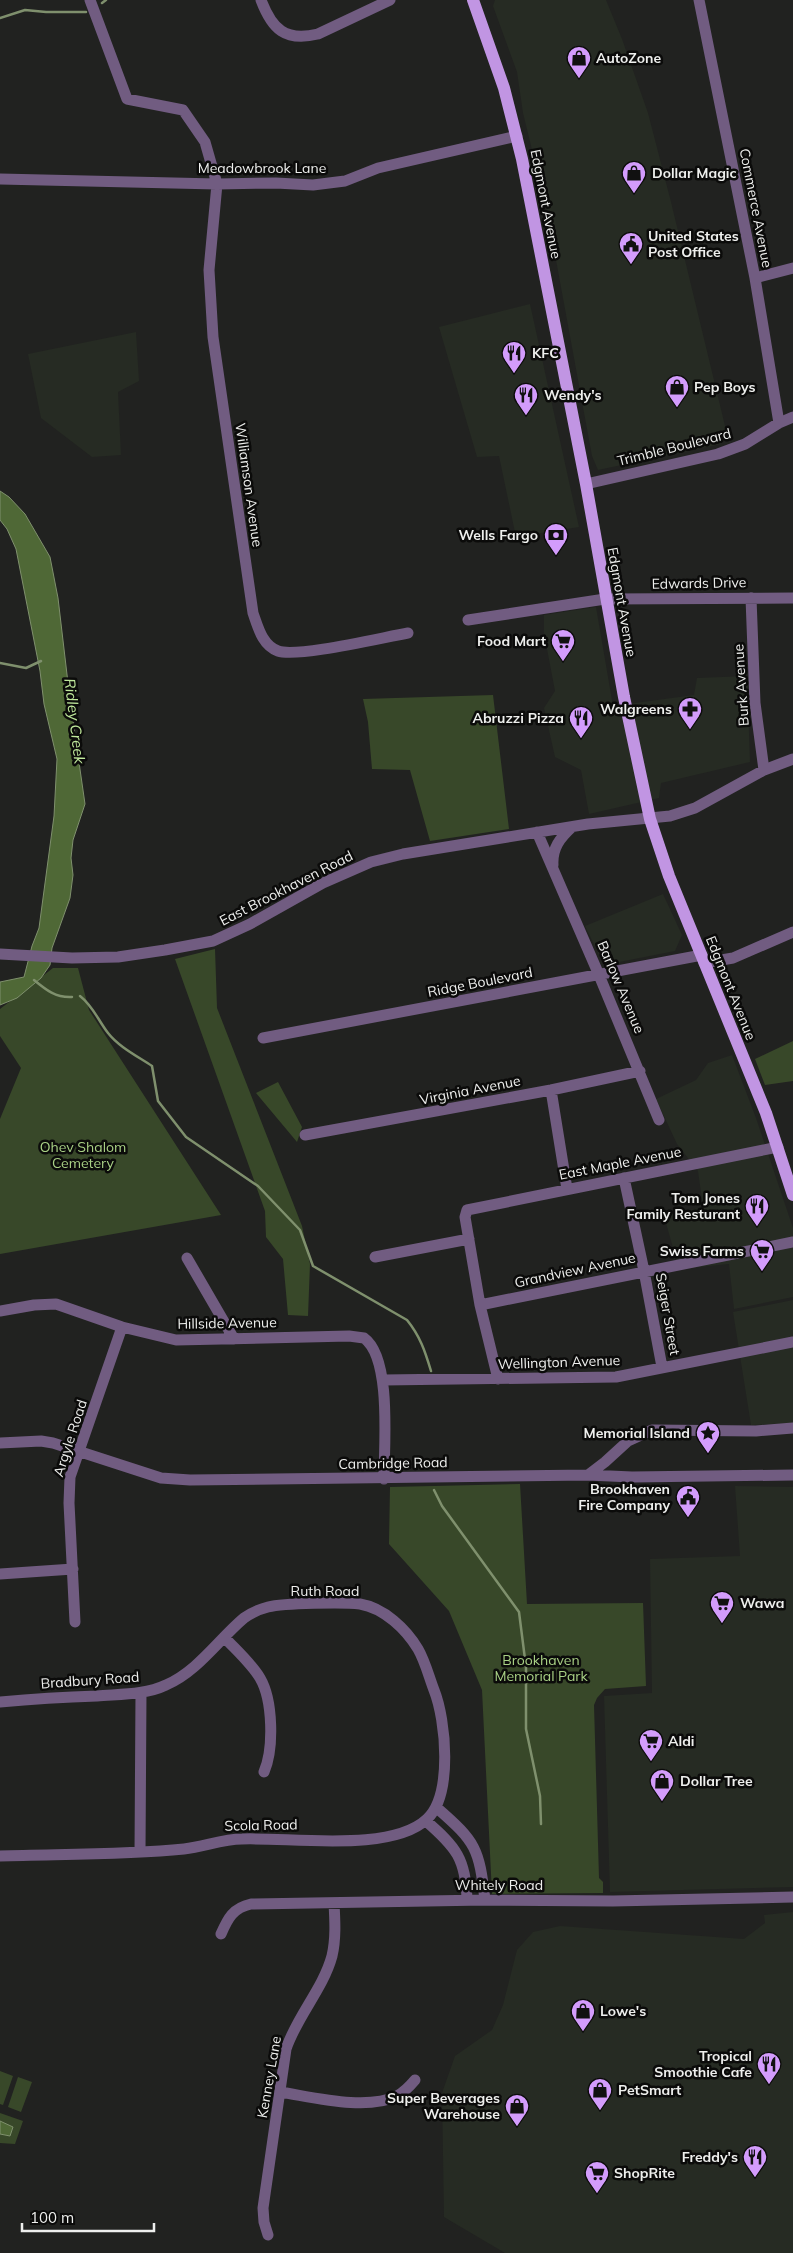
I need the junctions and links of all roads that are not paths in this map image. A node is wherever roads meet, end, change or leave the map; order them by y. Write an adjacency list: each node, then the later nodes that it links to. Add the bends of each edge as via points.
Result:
1 (90, 0): 8 (street, via 127,98 183,110 205,142)
2 (261, 0): 3 (street, via 276,28 306,37)
3 (390, 0)
4 (473, 0): 6 (main road, Edgmont Avenue)
5 (699, 0): 10 (street, Commerce Avenue)
6 (517, 136): 8 (street, Meadowbrook Lane, via 378,168 346,181 313,185 276,182); 13 (main road, Edgmont Avenue)
7 (0, 180): 8 (street, Meadowbrook Lane)
8 (217, 184): 18 (street, Williamson Avenue, via 209,270 213,337 253,613 261,636 278,651 304,652)
9 (793, 268): 10 (street)
10 (755, 278): 12 (street, Commerce Avenue)
11 (793, 417): 12 (street, Trimble Boulevard)
12 (779, 423): 13 (street, Trimble Boulevard, via 745,444 718,454)
13 (586, 484): 16 (main road, Edgmont Avenue)
14 (751, 598): 15 (street, Edwards Drive); 16 (street, Edwards Drive); 20 (street, Burk Avenue, via 755,703)
15 (793, 598)
16 (606, 599): 17 (street, Edwards Drive); 21 (main road, Edgmont Avenue)
17 (468, 620)
18 (408, 633)
19 (793, 759): 20 (street, East Brookhaven Road)
20 (764, 770): 21 (street, East Brookhaven Road, via 695,808)
21 (650, 818): 22 (street, East Brookhaven Road); 27 (main road, Edgmont Avenue, via 666,870)
22 (572, 827): 23 (street, East Brookhaven Road); 24 (street, via 556,845)
23 (537, 832): 24 (street, Barlow Avenue); 26 (street, East Brookhaven Road, via 372,862 322,883 250,924 212,941 118,956)
24 (553, 867): 28 (street, Barlow Avenue)
25 (792, 932): 27 (street, Ridge Boulevard, via 733,958)
26 (0, 954)
27 (703, 959): 28 (street, Ridge Boulevard); 34 (main road, Edgmont Avenue)
28 (599, 975): 29 (street, Ridge Boulevard); 30 (street, Barlow Avenue)
29 (264, 1038)
30 (640, 1071): 31 (street, Virginia Avenue); 32 (street, Barlow Avenue)
31 (551, 1090): 33 (street, Virginia Avenue); 36 (street)
32 (659, 1120)
33 (305, 1135)
34 (778, 1147): 35 (street, East Maple Avenue); 37 (main road, Edgmont Avenue)
35 (624, 1178): 36 (street, East Maple Avenue); 42 (street, Seiger Street)
36 (567, 1189): 38 (street, East Maple Avenue, via 467,1210)
37 (793, 1195)
38 (469, 1239): 40 (street); 43 (street)
39 (793, 1242): 42 (street, Grandview Avenue)
40 (375, 1257)
41 (187, 1258): 46 (street)
42 (644, 1271): 43 (street, Grandview Avenue); 48 (street, Seiger Street)
43 (480, 1305): 49 (street)
44 (0, 1311): 45 (street, Hillside Avenue, via 56,1304)
45 (122, 1327): 46 (street, Hillside Avenue, via 176,1340); 53 (street, Argyle Road)
46 (234, 1339): 50 (street, Hillside Avenue, via 364,1338 380,1362)
47 (793, 1342): 48 (street, Wellington Avenue)
48 (662, 1367): 49 (street, Wellington Avenue, via 616,1377)
49 (498, 1379): 50 (street, Wellington Avenue)
50 (384, 1380): 56 (street)
51 (793, 1428): 54 (street, via 652,1430 628,1441)
52 (0, 1443): 53 (street, Cambridge Road, via 41,1441)
53 (80, 1452): 56 (street, Cambridge Road, via 161,1478); 57 (street, Argyle Road, via 70,1477)
54 (588, 1475): 55 (street, Cambridge Road); 56 (street, Cambridge Road)
55 (793, 1475)
56 (384, 1479)
57 (73, 1569): 58 (street); 59 (street, Argyle Road)
58 (0, 1574)
59 (75, 1622)
60 (224, 1637): 61 (street, Bradbury Road, via 188,1673); 63 (street, via 256,1672 266,1691 271,1741); 64 (street, Ruth Road, via 247,1616 277,1606 358,1604 375,1608 393,1620 419,1650 439,1702 444,1768 443,1792)
61 (142, 1693): 62 (street, Bradbury Road); 66 (street)
62 (0, 1702)
63 (264, 1772)
64 (436, 1808): 65 (street, Ruth Road); 70 (street, via 463,1831 477,1851)
65 (426, 1821): 66 (street, Scola Road, via 402,1833 374,1840 241,1839); 69 (street, via 448,1840 460,1860 466,1876)
66 (140, 1852): 67 (street, Scola Road)
67 (0, 1856)
68 (793, 1898): 70 (street, Whitely Road)
69 (467, 1900): 70 (street, Whitely Road); 71 (street, Whitely Road)
70 (485, 1900)
71 (334, 1903): 72 (street, Whitely Road, via 246,1906 230,1914); 74 (street, Kenney Lane, via 332,1957 293,2030 286,2049)
72 (221, 1934)
73 (415, 2080): 74 (street, via 397,2096 376,2101 347,2102)
74 (280, 2092): 75 (street, Kenney Lane, via 263,2208)
75 (268, 2235)

